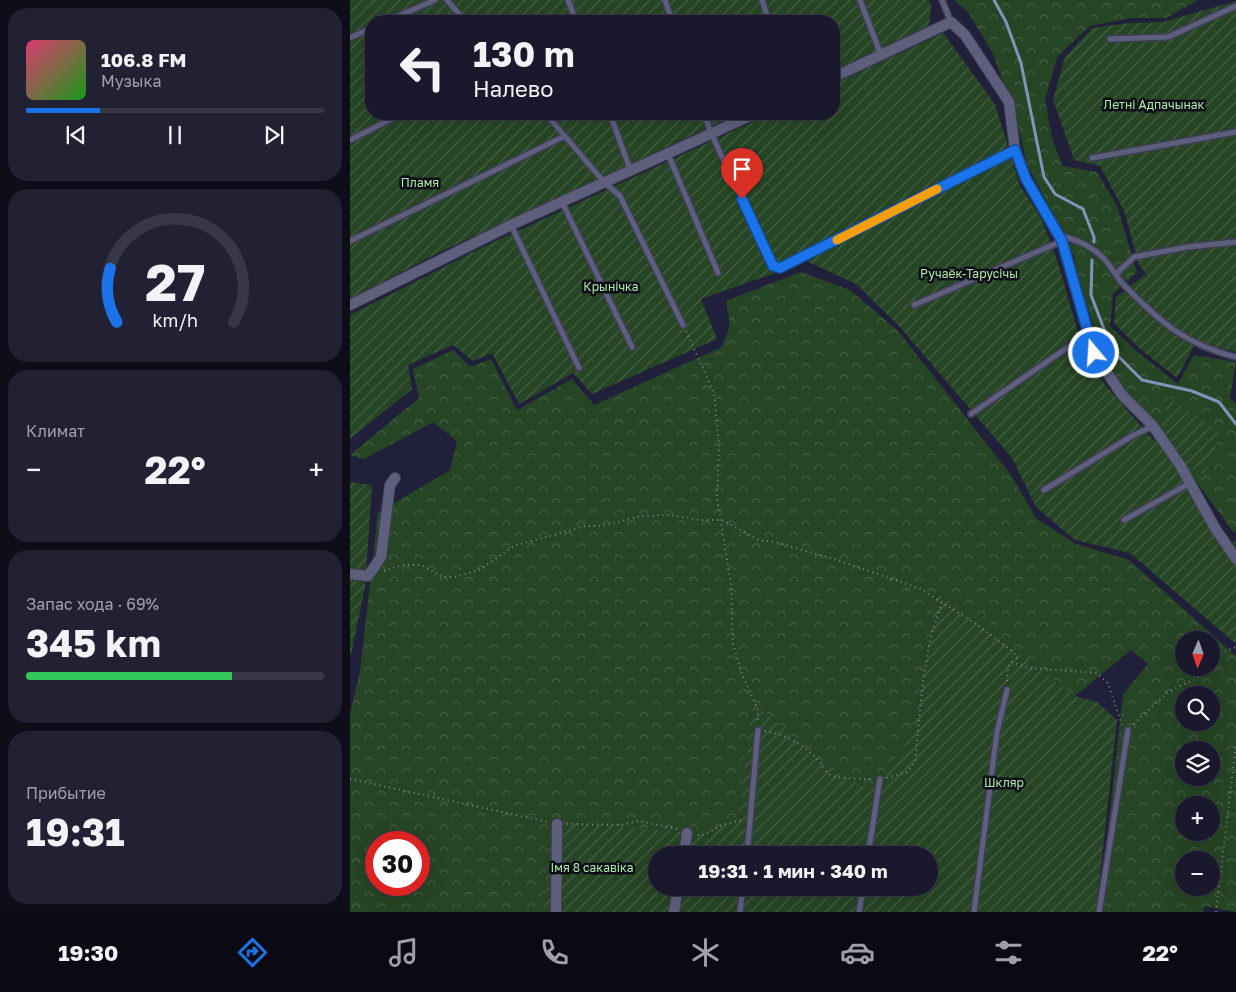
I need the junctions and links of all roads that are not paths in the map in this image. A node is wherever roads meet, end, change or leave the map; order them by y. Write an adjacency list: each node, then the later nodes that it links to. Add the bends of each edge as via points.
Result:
1 (435, 0): 9 (lane)
2 (447, 0): 10 (lane)
3 (568, 0): 11 (lane)
4 (665, 0): 12 (lane)
5 (762, 0): 13 (lane)
6 (860, 0): 18 (lane)
7 (942, 0): 14 (lane)
8 (1236, 6): 17 (lane, via 1168,37)
9 (401, 15)
10 (460, 15)
11 (574, 15)
12 (670, 15)
13 (767, 15)
14 (951, 22): 18 (street); 29 (street, via 965,35 1009,102)
15 (365, 31): 16 (lane)
16 (350, 38)
17 (1110, 39)
18 (881, 55): 19 (street)
19 (840, 74)
20 (389, 120): 28 (lane)
21 (551, 120): 27 (lane)
22 (612, 120): 32 (lane)
23 (706, 120): 26 (lane)
24 (740, 120): 26 (street)
25 (1236, 132): 31 (lane)
26 (711, 133): 29 (lane, via 773,266 780,268); 30 (street)
27 (565, 136): 33 (lane); 37 (lane)
28 (350, 140)
29 (1015, 150): 36 (street, via 1026,179)
30 (668, 153): 32 (street); 39 (lane)
31 (1092, 158)
32 (630, 169): 33 (street)
33 (604, 182): 34 (street); 43 (lane, via 620,196)
34 (561, 201): 35 (street); 45 (lane)
35 (511, 225): 41 (street); 47 (lane)
36 (1061, 238): 40 (lane, via 1076,238 1105,260); 42 (lane); 44 (street)
37 (350, 241)
38 (1236, 242): 40 (lane, via 1187,247 1134,258)
39 (718, 273)
40 (1116, 274): 46 (lane, via 1161,321 1183,337 1209,351)
41 (350, 305)
42 (914, 305)
43 (683, 325)
44 (1088, 334): 48 (lane); 49 (street, via 1094,353 1108,377)
45 (632, 347)
46 (1236, 357)
47 (579, 368)
48 (971, 414)
49 (1153, 426): 51 (street); 52 (lane)
50 (395, 478): 55 (street, via 390,485 381,557 368,576)
51 (1190, 483): 53 (lane); 54 (street)
52 (1044, 490)
53 (1124, 520)
54 (1236, 558)
55 (350, 574)
56 (1007, 690): 72 (lane, via 997,732)
57 (758, 730): 63 (lane)
58 (1128, 730): 73 (lane)
59 (880, 779): 64 (lane)
60 (557, 824): 68 (street)
61 (688, 833): 62 (street)
62 (686, 846)
63 (748, 846)
64 (869, 846)
65 (677, 896): 69 (street)
66 (742, 896): 70 (lane)
67 (862, 896): 71 (lane)
68 (556, 912)
69 (674, 912)
70 (740, 912)
71 (859, 912)
72 (974, 912)
73 (1099, 912)

